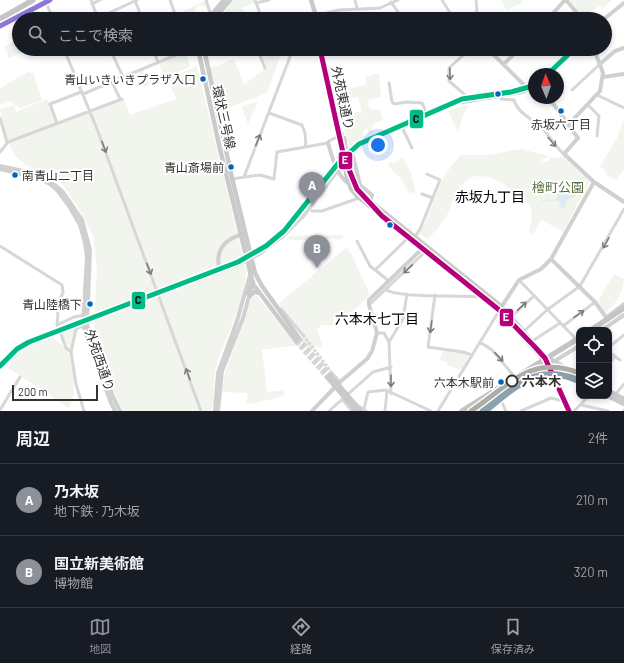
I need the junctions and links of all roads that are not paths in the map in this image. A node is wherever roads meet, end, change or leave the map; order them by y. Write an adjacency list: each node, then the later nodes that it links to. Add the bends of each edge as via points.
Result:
1 (33, 0): 22 (highway)
2 (46, 0): 23 (highway); 24 (street)
3 (100, 0): 16 (street)
4 (135, 0): 26 (street); 27 (street)
5 (170, 0): 28 (street)
6 (206, 0): 29 (street)
7 (224, 0): 30 (main road)
8 (230, 0): 31 (main road)
9 (269, 0): 17 (street)
10 (310, 0): 33 (main road)
11 (355, 0): 20 (street)
12 (398, 0): 18 (street)
13 (442, 0): 36 (street)
14 (476, 0): 37 (street)
15 (566, 0): 38 (main road); 39 (main road)
16 (92, 2): 25 (street)
17 (256, 2): 32 (street)
18 (391, 2): 20 (street, via 380,8); 35 (street)
19 (624, 3): 40 (main road)
20 (357, 8): 34 (street)
21 (12, 12): 41 (highway)
22 (12, 12)
23 (25, 12)
24 (50, 12)
25 (95, 12)
26 (111, 12)
27 (140, 12)
28 (174, 12)
29 (209, 12)
30 (215, 12)
31 (217, 12)
32 (260, 12)
33 (314, 12)
34 (332, 12)
35 (397, 12)
36 (450, 12)
37 (476, 12)
38 (555, 12)
39 (576, 12)
40 (612, 13)
41 (0, 19)
42 (12, 19): 43 (highway)
43 (0, 26)
44 (624, 48): 45 (main road)
45 (612, 54)
46 (67, 56): 74 (street)
47 (113, 56): 67 (street)
48 (156, 56): 61 (street)
49 (173, 56): 61 (street)
50 (200, 56): 108 (main road, 環状三号線)
51 (206, 56): 105 (main road, 環状三号線)
52 (260, 56): 64 (street)
53 (290, 56): 82 (street)
54 (325, 56): 88 (main road, 外苑東通り)
55 (463, 56): 77 (street, one-way to 77, via 449,69 450,81)
56 (495, 56): 62 (main road)
57 (512, 56): 62 (main road)
58 (564, 56): 65 (main road)
59 (597, 56): 63 (main road)
60 (609, 56): 63 (main road)
61 (158, 62): 67 (street)
62 (504, 64): 71 (main road)
63 (600, 64): 68 (main road); 73 (street)
64 (265, 68)
65 (551, 68)
66 (624, 74): 68 (main road)
67 (123, 77): 69 (street)
68 (603, 77): 75 (main road)
69 (112, 82): 74 (street); 81 (street, via 121,99)
70 (389, 83): 83 (street, via 392,102 422,103)
71 (528, 87)
72 (528, 90): 76 (main road)
73 (572, 90)
74 (82, 93): 81 (street); 85 (street, via 50,104)
75 (597, 95): 79 (main road); 80 (street)
76 (501, 96): 77 (main road); 97 (street, one-way to 97, via 501,100 514,100 516,107 542,129)
77 (471, 100): 83 (main road, via 457,103)
78 (553, 104): 86 (main road)
79 (588, 105): 86 (main road); 89 (street, via 599,116)
80 (624, 108)
81 (90, 111): 85 (street); 133 (street, one-way to 133)
82 (269, 113): 92 (street, via 302,125); 104 (street, one-way to 82)
83 (428, 116): 87 (main road)
84 (0, 118): 90 (street)
85 (57, 123): 90 (street)
86 (568, 124): 97 (main road, via 578,139)
87 (402, 127): 93 (street); 95 (main road, via 366,142)
88 (342, 135): 91 (street); 96 (main road, 外苑東通り)
89 (597, 136)
90 (7, 142): 94 (street)
91 (328, 143): 92 (street); 101 (main road)
92 (306, 147): 104 (street, via 277,152 274,179 260,175)
93 (412, 148)
94 (0, 152)
95 (352, 152): 98 (main road); 113 (main road, via 360,185 372,196)
96 (344, 153): 107 (main road, 外苑東通り, bridge); 107 (main road, 外苑東通り, bridge)
97 (564, 154): 106 (main road)
98 (341, 165)
99 (0, 166): 102 (main road, 外苑西通り)
100 (0, 169): 102 (main road, 外苑西通り)
101 (336, 171): 101 (street, via 304,216 282,238 280,236 305,211); 107 (main road)
102 (21, 172): 146 (main road, 外苑西通り, via 38,174 53,182 82,220 90,250 90,290)
103 (427, 174): 111 (street, via 440,180)
104 (244, 177): 105 (street)
105 (232, 178): 108 (street); 116 (main road, 環状三号線)
106 (594, 182): 112 (main road); 123 (main road)
107 (350, 183): 110 (main road, 外苑東通り); 113 (main road, 外苑東通り)
108 (229, 187): 116 (main road, 環状三号線)
109 (422, 194): 111 (street)
110 (359, 198): 113 (main road, 外苑東通り); 115 (street, via 322,211)
111 (433, 198): 118 (street, via 420,229)
112 (624, 202)
113 (369, 204): 118 (main road, 外苑東通り)
114 (624, 209): 130 (street, one-way to 130)
115 (312, 211)
116 (243, 234): 122 (main road, 環状三号線); 125 (main road, via 223,244 218,258); 126 (main road, 環状三号線)
117 (280, 238): 125 (main road, bridge, via 261,253)
118 (411, 238): 121 (main road, 外苑東通り); 124 (street)
119 (357, 241): 124 (street, via 370,266)
120 (1, 248): 151 (street, via 62,285 64,293 56,306)
121 (424, 249): 128 (main road); 132 (street, one-way to 132); 138 (main road, 外苑東通り); 143 (main road, 外苑東通り)
122 (250, 253): 129 (main road); 131 (main road, 環状三号線, via 255,273)
123 (551, 259): 127 (main road, via 541,269); 130 (main road)
124 (375, 270): 128 (street)
125 (220, 271): 133 (main road)
126 (250, 272): 129 (main road, 環状三号線); 147 (main road)
127 (519, 280): 139 (street); 143 (main road)
128 (389, 281): 142 (main road, via 369,300)
129 (253, 284): 131 (main road); 134 (main road, 環状三号線); 136 (main road)
130 (580, 286): 140 (main road); 144 (street)
131 (264, 289): 134 (main road, 環状三号線, via 299,338)
132 (386, 290): 135 (street); 142 (street)
133 (158, 293): 177 (main road, bridge, via 27,341 16,348); 205 (street, one-way to 133)
134 (260, 293): 136 (main road)
135 (406, 294): 137 (street); 166 (street, via 403,320)
136 (248, 295): 147 (main road); 206 (main road, via 222,371)
137 (435, 295): 138 (street); 172 (street, one-way to 172, via 428,347 463,352)
138 (481, 296): 143 (main road, 外苑東通り)
139 (534, 296): 144 (street); 148 (street, one-way to 139)
140 (596, 302): 149 (main road); 150 (street, one-way to 140)
141 (624, 304): 149 (main road)
142 (368, 305): 159 (main road)
143 (500, 308): 148 (main road, 外苑東通り); 160 (main road, 外苑東通り); 167 (street)
144 (547, 310): 150 (street); 158 (street)
145 (624, 311): 149 (main road); 155 (highway, bridge); 156 (highway)
146 (85, 315): 151 (street); 152 (main road, 外苑西通り)
147 (239, 315): 206 (main road, via 218,373)
148 (510, 317): 158 (main road, 外苑東通り)
149 (608, 321): 153 (main road); 154 (main road); 157 (main road)
150 (561, 324): 162 (street); 168 (street)
151 (58, 325): 171 (street, via 66,348)
152 (86, 325): 171 (street, via 76,328); 203 (main road, 外苑西通り); 204 (main road, 外苑西通り)
153 (593, 327)
154 (598, 327)
155 (598, 327)
156 (601, 327)
157 (604, 327)
158 (524, 331): 160 (street); 168 (main road, 外苑東通り)
159 (378, 333): 166 (street, via 383,332); 185 (main road, via 367,359)
160 (519, 333): 168 (main road, 外苑東通り)
161 (624, 335): 169 (street)
162 (576, 338)
163 (576, 341): 175 (main road)
164 (576, 341): 213 (highway, bridge)
165 (576, 341): 214 (highway)
166 (389, 342): 178 (street)
167 (480, 342): 172 (street); 182 (street, one-way to 182, via 492,350)
168 (531, 342): 175 (main road, 外苑東通り)
169 (612, 345)
170 (576, 348): 175 (main road)
171 (71, 352): 202 (street, via 76,384)
172 (472, 356): 211 (street)
173 (614, 356): 174 (street); 176 (street)
174 (620, 360)
175 (549, 361): 179 (main road); 180 (main road, 外苑東通り); 182 (main road); 184 (main road, 外苑東通り); 195 (street)
176 (610, 363)
177 (0, 365)
178 (391, 367): 187 (street, one-way to 187); 192 (street, via 374,372)
179 (534, 372): 182 (main road); 190 (main road)
180 (576, 374)
181 (330, 375): 185 (street); 198 (main road, bridge)
182 (514, 376): 212 (main road)
183 (20, 377): 200 (street)
184 (576, 377)
185 (340, 382): 207 (main road)
186 (624, 384): 189 (street)
187 (389, 393): 201 (street, via 382,390 368,392); 209 (street); 210 (street)
188 (612, 393): 189 (main road)
189 (615, 395): 194 (main road)
190 (499, 396): 215 (main road); 216 (street)
191 (612, 398): 196 (main road)
192 (342, 399): 198 (street); 208 (street)
193 (587, 399): 197 (street)
194 (624, 399)
195 (567, 402): 199 (street, via 553,397); 219 (street)
196 (624, 404)
197 (581, 406): 219 (street); 220 (street)
198 (354, 407): 201 (main road)
199 (529, 407): 217 (street); 218 (street)
200 (0, 410)
201 (364, 410)
202 (84, 411)
203 (114, 411)
204 (120, 411)
205 (201, 411)
206 (217, 411)
207 (312, 411)
208 (329, 411)
209 (385, 411)
210 (431, 411)
211 (438, 411)
212 (457, 411)
213 (462, 411)
214 (469, 411)
215 (474, 411)
216 (506, 411)
217 (521, 411)
218 (530, 411)
219 (574, 411)
220 (608, 411)

